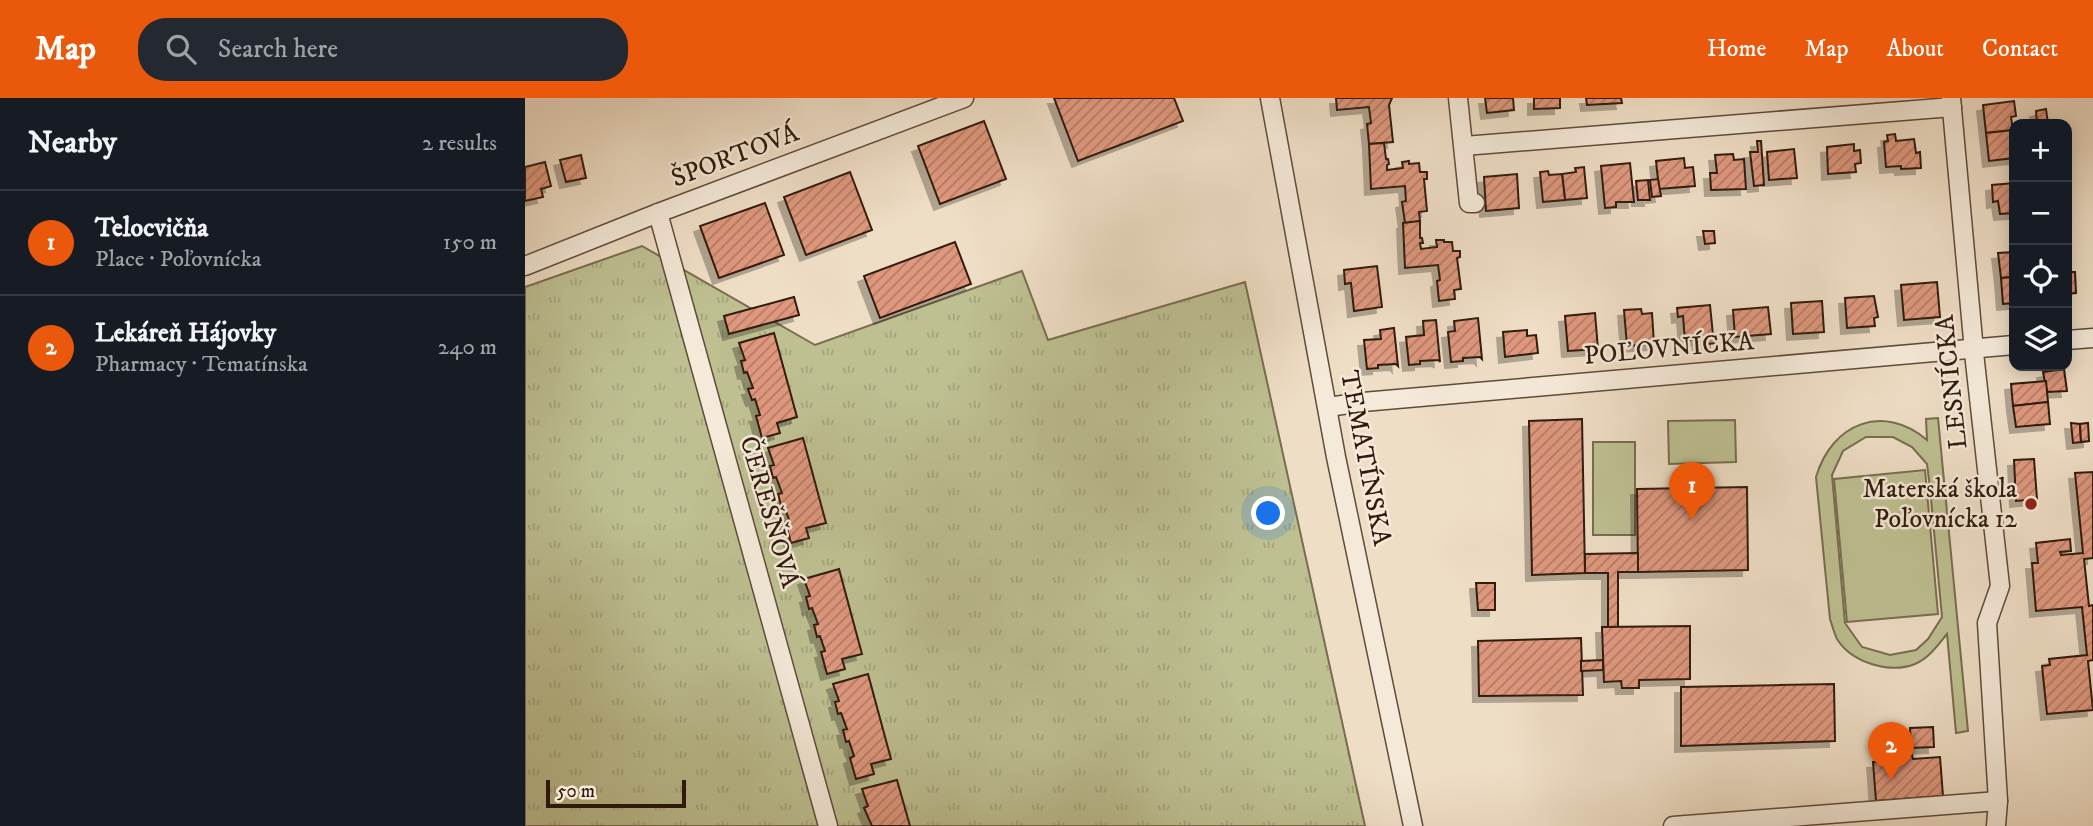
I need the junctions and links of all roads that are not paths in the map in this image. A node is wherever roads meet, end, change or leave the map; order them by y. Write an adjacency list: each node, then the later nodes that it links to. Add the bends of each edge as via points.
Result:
1 (964, 98): 7 (street, ŠPORTOVÁ)
2 (1271, 98): 13 (street, TEMATÍNSKA)
3 (1458, 98): 5 (street)
4 (1951, 102): 5 (street); 12 (street, LESNÍCKA)
5 (1464, 146): 6 (street, via 1469,203)
6 (1475, 202)
7 (658, 213): 8 (street, ŠPORTOVÁ); 15 (street, ČEREŠŇOVÁ)
8 (525, 266)
9 (2093, 338): 10 (street)
10 (2072, 340)
11 (2009, 346): 12 (street, POĽOVNÍCKA)
12 (1974, 349): 13 (street, POĽOVNÍCKA); 14 (street, LESNÍCKA, via 2000,586 1987,623)
13 (1328, 407): 16 (street, TEMATÍNSKA)
14 (1998, 802): 17 (street); 18 (street, LESNÍCKA)
15 (828, 826)
16 (1413, 826)
17 (1673, 826)
18 (1996, 826)

